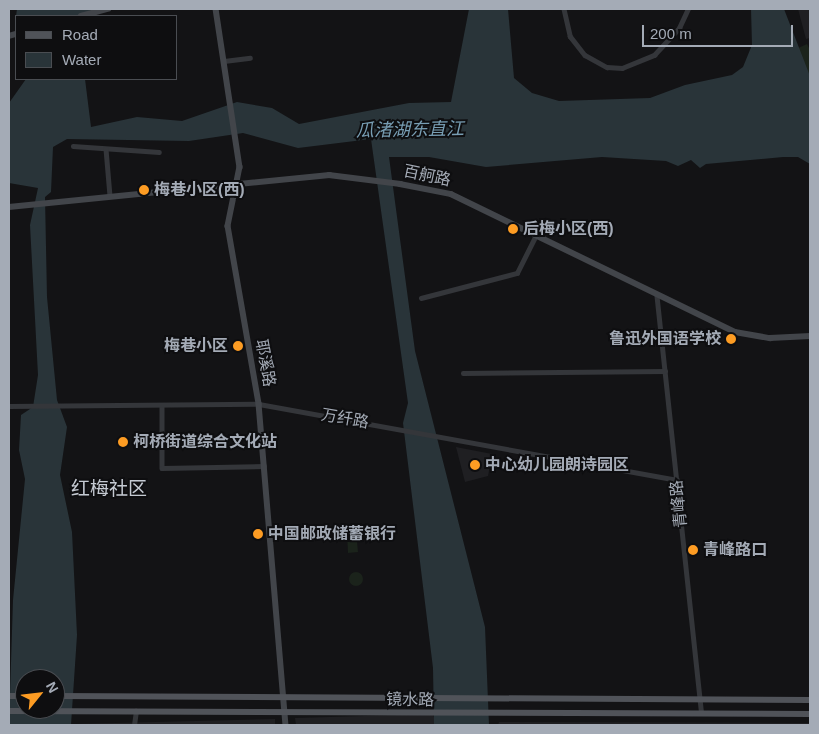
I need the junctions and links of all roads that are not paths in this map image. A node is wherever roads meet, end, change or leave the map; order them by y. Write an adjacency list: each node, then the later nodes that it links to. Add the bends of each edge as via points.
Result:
1 (108, 9): 5 (street)
2 (216, 9): 7 (street, 耶溪路)
3 (564, 9): 4 (street, via 570,36 585,55 608,67 622,68 654,55 679,28)
4 (688, 9)
5 (85, 15)
6 (250, 58): 7 (street)
7 (224, 61): 11 (street, 耶溪路, via 240,167)
8 (73, 146): 9 (street)
9 (106, 148): 10 (street); 12 (street)
10 (158, 152)
11 (234, 183): 12 (street, 百舸路); 14 (street, 百舸路, via 329,175 400,184 451,194); 20 (street, 耶溪路, via 228,226)
12 (110, 196): 13 (street, 百舸路)
13 (9, 207)
14 (536, 234): 15 (street, 百舸路); 16 (street, via 517,273)
15 (657, 296): 17 (street, 百舸路, via 735,332 770,338); 18 (street, 青峰路)
16 (421, 298)
17 (810, 336)
18 (665, 371): 19 (street); 24 (street, 青峰路)
19 (463, 373)
20 (259, 404): 21 (street, 万纤路); 23 (street, 耶溪路); 24 (street, 万纤路)
21 (162, 405): 22 (street, 万纤路); 23 (street, via 162,468)
22 (9, 406)
23 (264, 466): 26 (street, 耶溪路)
24 (677, 480): 27 (street, 青峰路)
25 (65, 696): 26 (main road, 镜水路)
26 (285, 696): 27 (main road, 镜水路, via 492,700); 31 (street, 耶溪路)
27 (700, 698): 28 (main road, 镜水路); 32 (street, 青峰路)
28 (810, 700)
29 (9, 711): 30 (main road, 镜水路)
30 (136, 711): 31 (main road, 镜水路); 34 (street)
31 (286, 711): 32 (main road, 镜水路, via 492,716); 35 (street, 耶溪路)
32 (701, 711): 33 (main road, 镜水路)
33 (810, 714)
34 (134, 725)
35 (286, 725)

